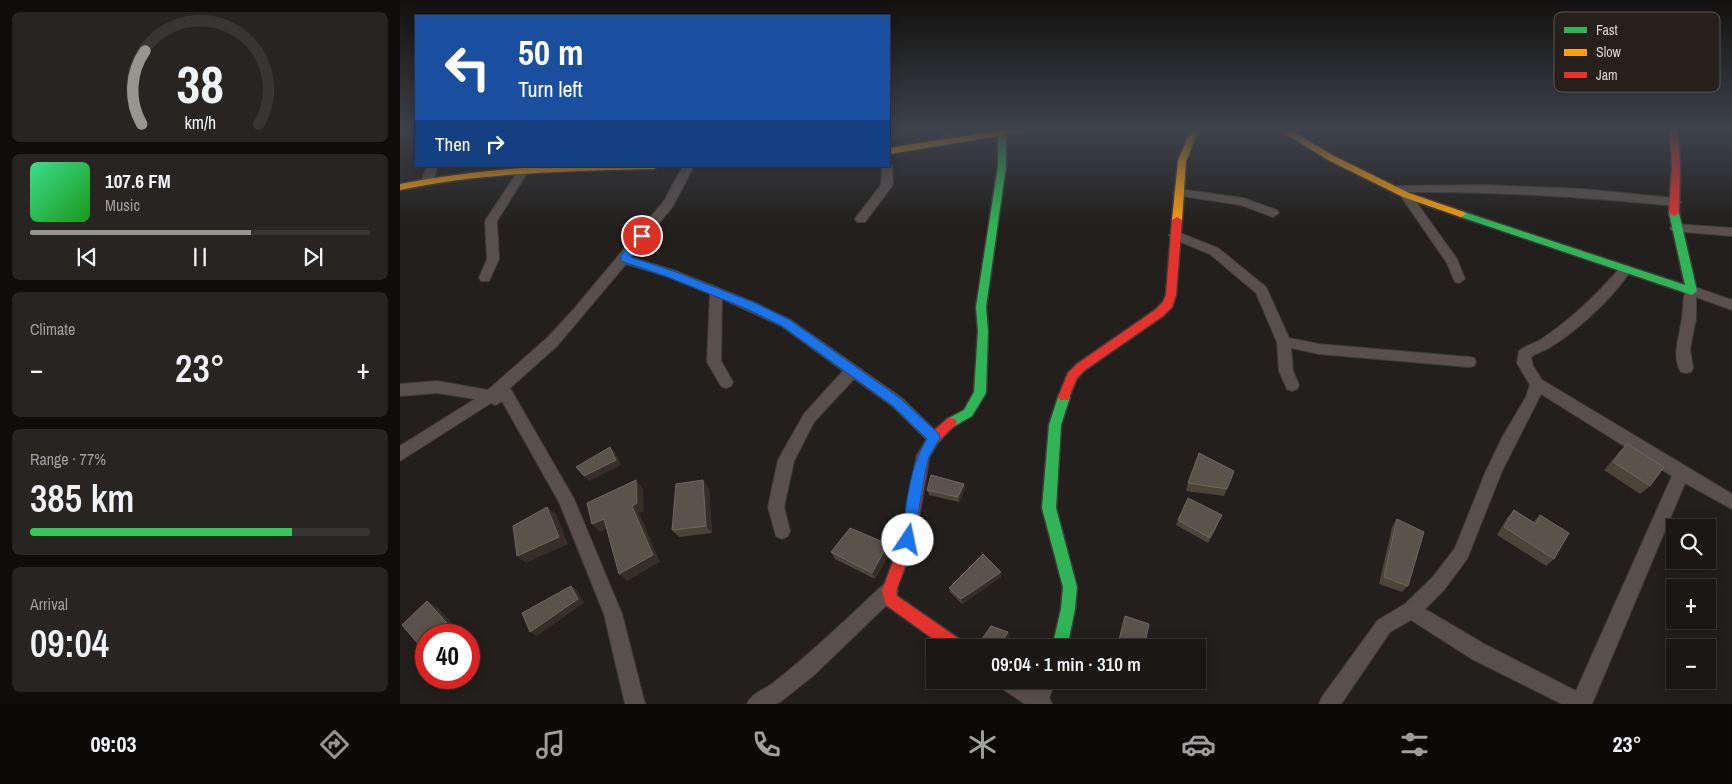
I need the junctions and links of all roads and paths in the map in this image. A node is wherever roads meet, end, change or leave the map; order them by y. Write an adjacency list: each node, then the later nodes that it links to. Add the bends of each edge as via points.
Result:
1 (1002, 162): 38 (street, via 981,307 980,393 968,413)
2 (1182, 162): 14 (street)
3 (1339, 162): 13 (street)
4 (1676, 162): 16 (street)
5 (432, 167): 11 (street)
6 (615, 167): 9 (street)
7 (689, 167): 22 (street, via 669,202)
8 (887, 167): 18 (street, via 887,185)
9 (556, 168): 10 (street)
10 (524, 170): 11 (street); 24 (street, via 491,221 493,259)
11 (428, 179): 12 (street)
12 (400, 187)
13 (1393, 189): 15 (street); 16 (street, via 1484,188)
14 (1179, 193): 17 (street, via 1243,202); 21 (street)
15 (1406, 195): 23 (street); 25 (street, via 1453,262)
16 (1675, 202): 19 (street)
17 (1273, 213)
18 (861, 219)
19 (1676, 228): 20 (street); 26 (street)
20 (1732, 232)
21 (1175, 235): 29 (street, via 1214,251 1261,290); 46 (street, via 1168,304 1072,376 1055,426 1049,508 1070,587)
22 (624, 259): 27 (street, via 672,274); 37 (street, via 552,342)
23 (1625, 270): 26 (street); 34 (street, via 1607,293 1581,317 1524,355 1529,373)
24 (485, 278)
25 (1459, 279)
26 (1692, 290): 28 (street); 31 (street, via 1689,296 1690,315 1682,344)
27 (716, 293): 32 (street, via 786,323); 33 (street, via 714,362)
28 (1732, 305)
29 (1284, 342): 30 (street, via 1319,349); 35 (street, via 1283,352)
30 (1469, 362)
31 (1686, 368)
32 (853, 370): 38 (street, via 897,402); 42 (street, via 809,418 786,460 776,507)
33 (726, 382)
34 (1537, 384): 40 (street); 44 (street, via 1533,398 1497,463 1462,553 1438,584)
35 (1292, 385)
36 (400, 390): 37 (street, via 437,387)
37 (497, 392): 39 (street); 50 (street, via 516,411 566,500 613,614)
38 (934, 438): 43 (street, via 923,456 908,540)
39 (400, 454)
40 (1682, 473): 41 (street); 53 (street)
41 (1732, 502)
42 (782, 531)
43 (889, 591): 45 (street, via 891,600); 51 (street, via 806,669)
44 (1411, 610): 52 (street, via 1384,626); 53 (street, via 1479,652)
45 (947, 639)
46 (1061, 639)
47 (1020, 689): 49 (street)
48 (1044, 689): 49 (street)
49 (1040, 703)
50 (635, 704)
51 (757, 704)
52 (1329, 704)
53 (1582, 704)

